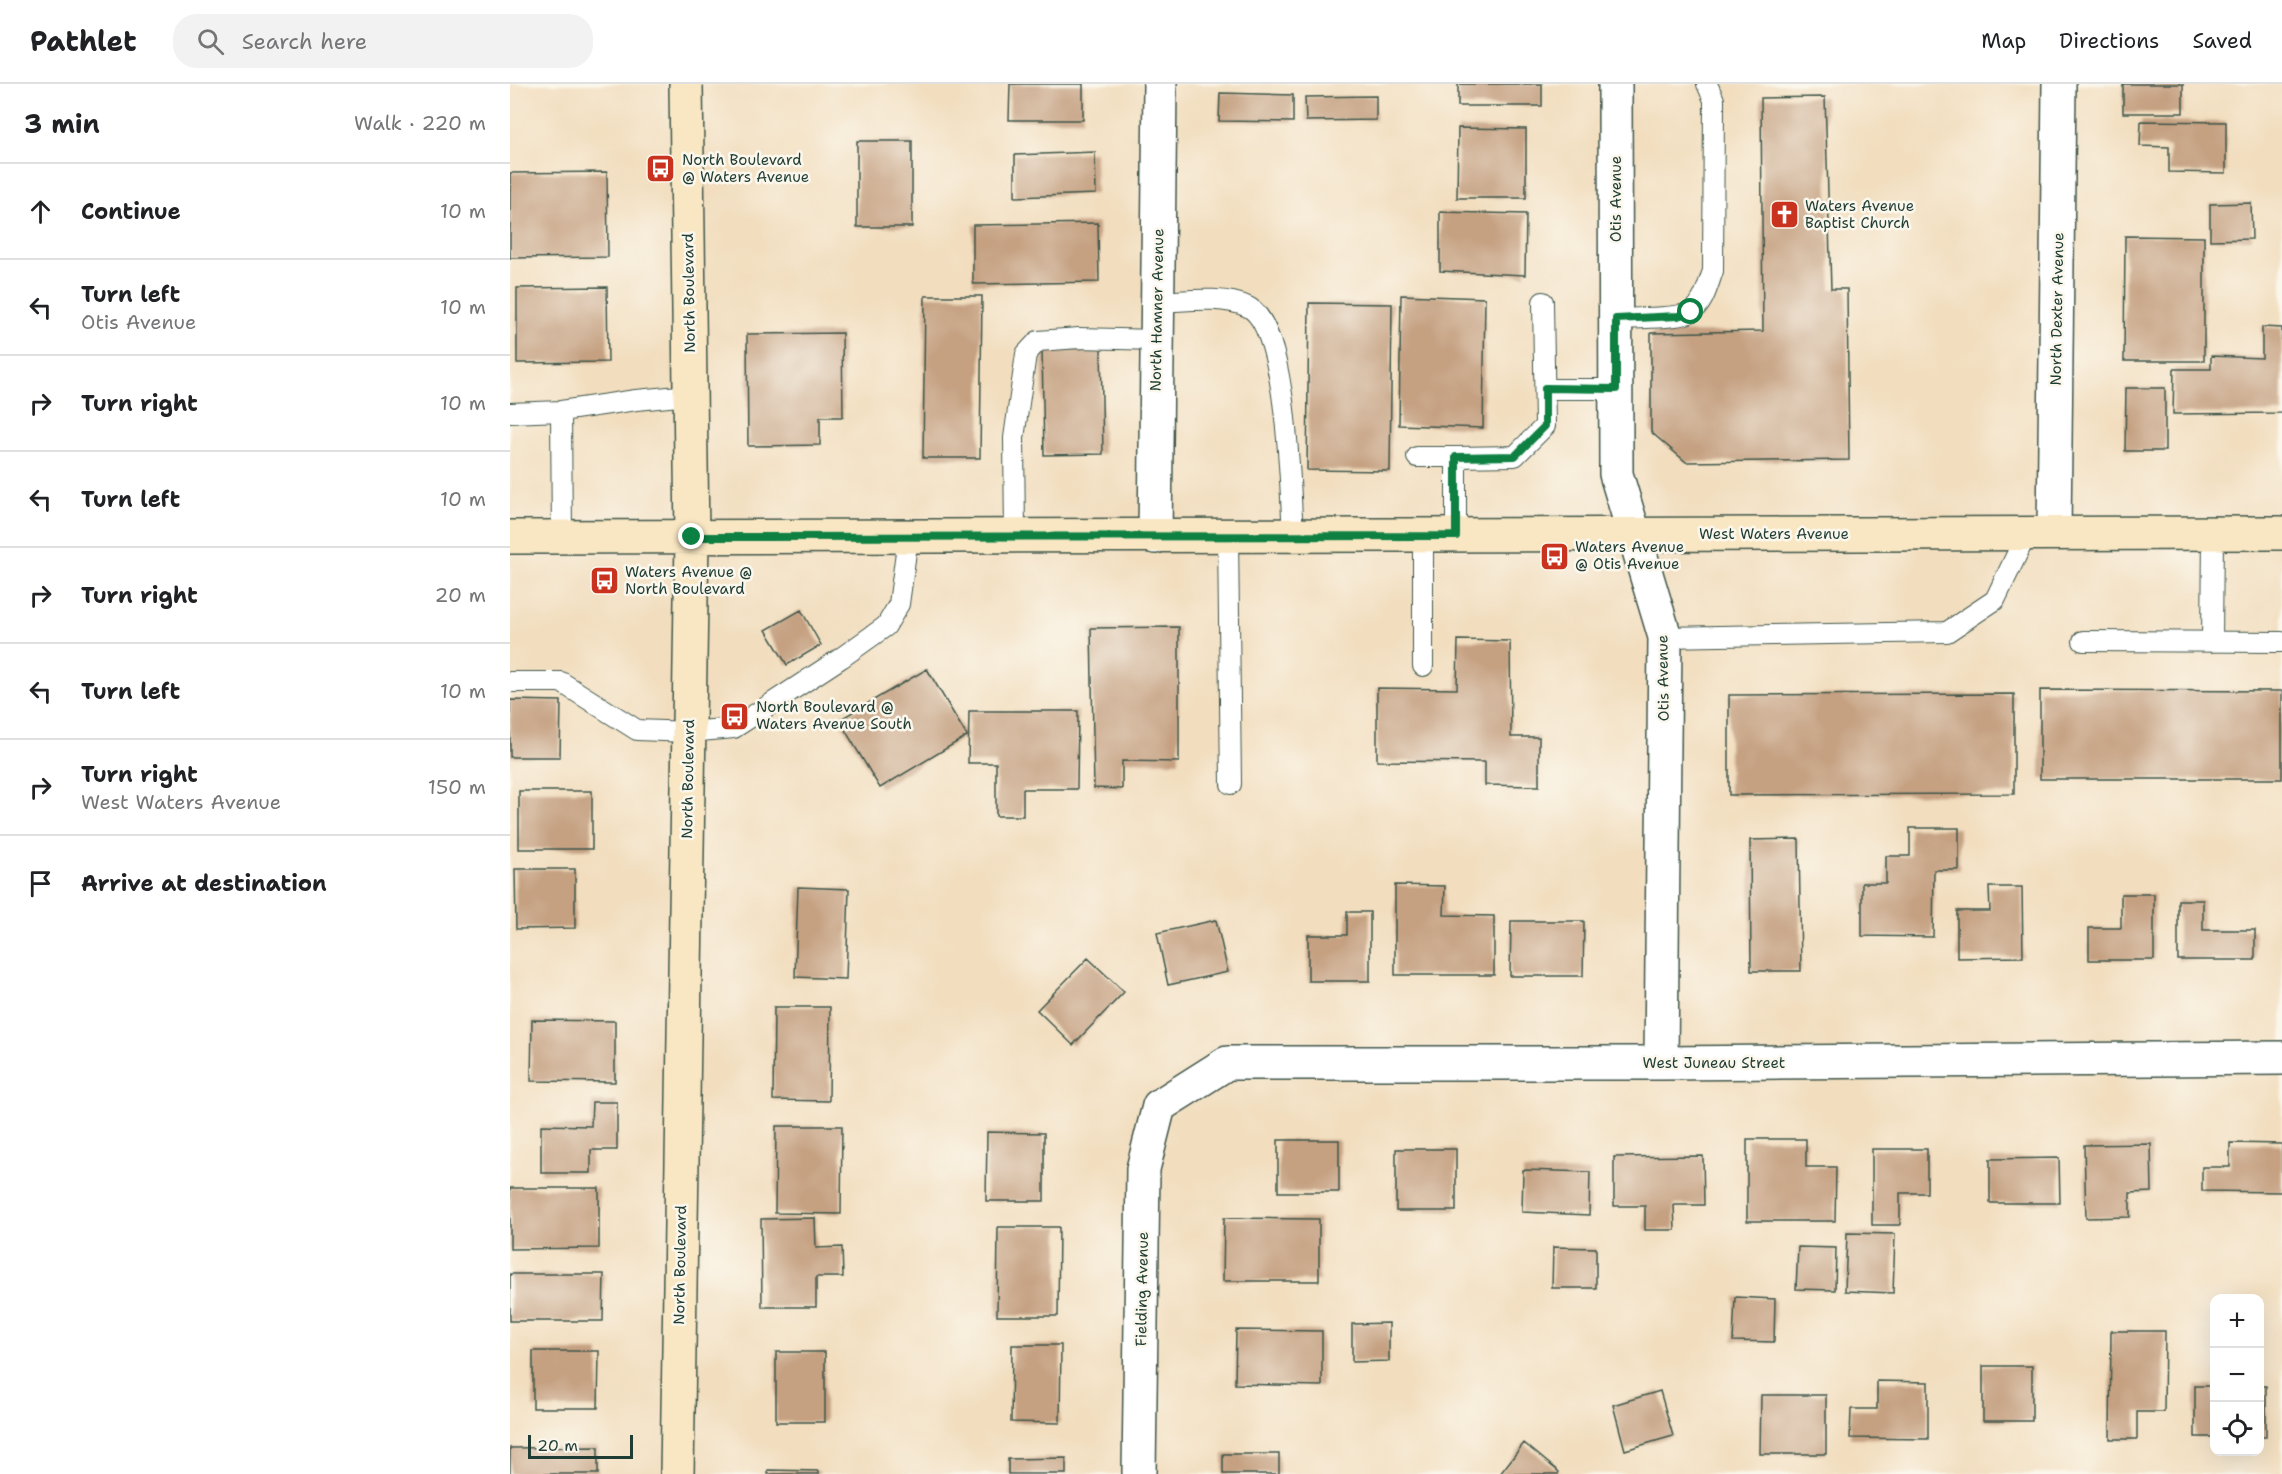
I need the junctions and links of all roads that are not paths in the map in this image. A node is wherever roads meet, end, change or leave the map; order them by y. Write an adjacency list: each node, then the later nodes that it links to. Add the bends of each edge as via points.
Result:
1 (686, 84): 12 (main road, North Boulevard)
2 (1160, 84): 6 (street, North Hamner Avenue)
3 (1615, 84): 8 (street, Otis Avenue)
4 (1707, 84): 8 (lane, via 1714,100 1713,271 1704,297 1691,312 1678,316)
5 (2059, 84): 17 (street, North Dexter Avenue)
6 (1157, 302): 9 (street, North Hamner Avenue); 22 (lane, via 1229,302 1259,315 1269,333 1280,375)
7 (1543, 302): 10 (lane)
8 (1616, 319): 11 (street, Otis Avenue)
9 (1157, 340): 29 (lane, via 1038,341 1026,354 1014,438); 30 (street, North Hamner Avenue)
10 (1545, 388): 11 (lane); 16 (lane, via 1545,426 1515,456)
11 (1616, 389): 20 (street, Otis Avenue, via 1616,474)
12 (690, 395): 13 (lane); 27 (main road, North Boulevard)
13 (561, 411): 14 (lane); 26 (lane)
14 (510, 413)
15 (1417, 457): 16 (lane)
16 (1456, 457): 24 (lane)
17 (2041, 533): 18 (main road, West Waters Avenue); 20 (main road, West Waters Avenue); 31 (lane, via 1995,600 1947,632)
18 (2213, 533): 19 (main road, West Waters Avenue); 33 (lane)
19 (2282, 533)
20 (1634, 535): 24 (main road, West Waters Avenue); 31 (street, Otis Avenue)
21 (1228, 536): 22 (main road, West Waters Avenue); 30 (main road, West Waters Avenue); 38 (lane)
22 (1293, 536): 23 (main road, West Waters Avenue)
23 (1423, 536): 24 (main road, West Waters Avenue); 35 (lane)
24 (1456, 536)
25 (510, 537): 26 (main road, West Waters Avenue)
26 (562, 537): 27 (main road, West Waters Avenue)
27 (692, 537): 28 (main road, West Waters Avenue); 37 (main road, North Boulevard)
28 (908, 537): 29 (main road, West Waters Avenue); 37 (lane, via 899,604 886,626 734,728)
29 (1015, 537): 30 (main road, West Waters Avenue)
30 (1155, 537)
31 (1665, 637): 40 (street, Otis Avenue)
32 (2083, 641): 33 (lane)
33 (2212, 642): 34 (lane)
34 (2282, 642)
35 (1423, 666)
36 (510, 682): 37 (lane, via 561,682 638,730)
37 (689, 732): 42 (main road, North Boulevard)
38 (1231, 784)
39 (2282, 1058): 40 (street, West Juneau Street)
40 (1661, 1064): 41 (street, West Juneau Street, via 1227,1064)
41 (1159, 1106): 43 (street, Fielding Avenue, via 1143,1169)
42 (677, 1474)
43 (1139, 1474)

